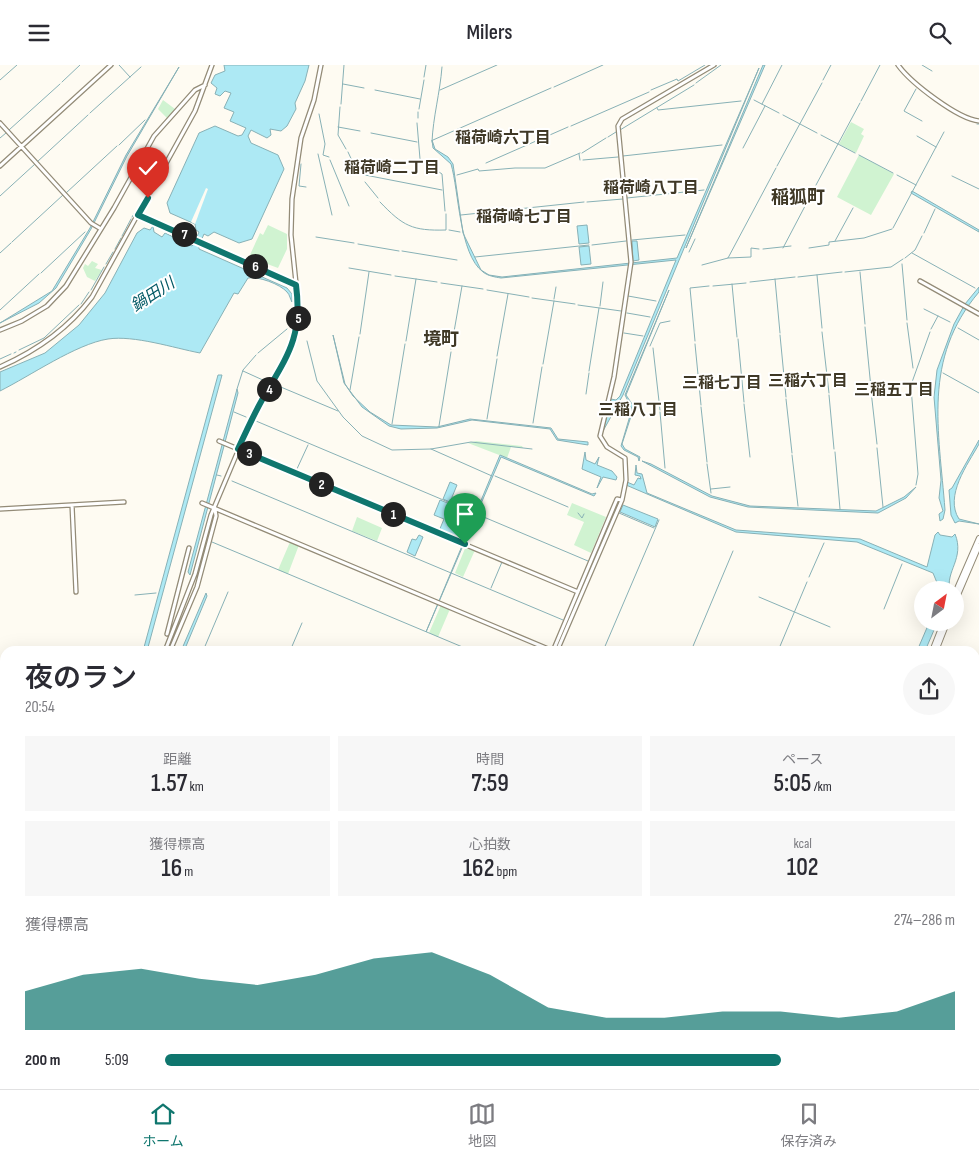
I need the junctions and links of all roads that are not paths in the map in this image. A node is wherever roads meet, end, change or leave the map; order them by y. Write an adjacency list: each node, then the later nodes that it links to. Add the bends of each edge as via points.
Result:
1 (111, 65): 9 (street)
2 (212, 65): 6 (street)
3 (321, 65): 14 (street, via 301,138 292,199 291,235)
4 (714, 65): 20 (street, via 618,123 631,263 614,377 600,431 601,440 607,447 625,458 626,480)
5 (898, 65): 7 (street, via 946,105 966,118)
6 (206, 85): 11 (street); 12 (street, via 195,90 154,135)
7 (979, 121)
8 (0, 123): 9 (street)
9 (21, 147): 10 (street); 12 (street, via 92,224)
10 (0, 166)
11 (138, 215): 14 (street); 17 (street, via 83,309 45,343)
12 (101, 229): 16 (street, via 66,286 50,304)
13 (920, 281): 15 (street)
14 (296, 285): 19 (street, via 298,320 292,348)
15 (979, 314)
16 (0, 330)
17 (0, 367)
18 (220, 441): 19 (street)
19 (238, 449): 24 (street); 32 (street)
20 (622, 500): 32 (street, via 618,499 614,506); 40 (street)
21 (124, 502): 23 (street)
22 (205, 504): 24 (street)
23 (72, 505): 25 (street); 31 (street)
24 (215, 508): 36 (street); 37 (street, via 216,516 197,587); 38 (street)
25 (0, 509)
26 (979, 538): 29 (main road)
27 (979, 546): 30 (main road)
28 (190, 548): 35 (street)
29 (960, 581)
30 (964, 581)
31 (76, 592)
32 (578, 592): 39 (street)
33 (940, 631): 41 (main road)
34 (944, 631): 42 (main road)
35 (168, 634)
36 (168, 646)
37 (172, 646)
38 (541, 646)
39 (555, 646)
40 (560, 646)
41 (934, 646)
42 (938, 646)

